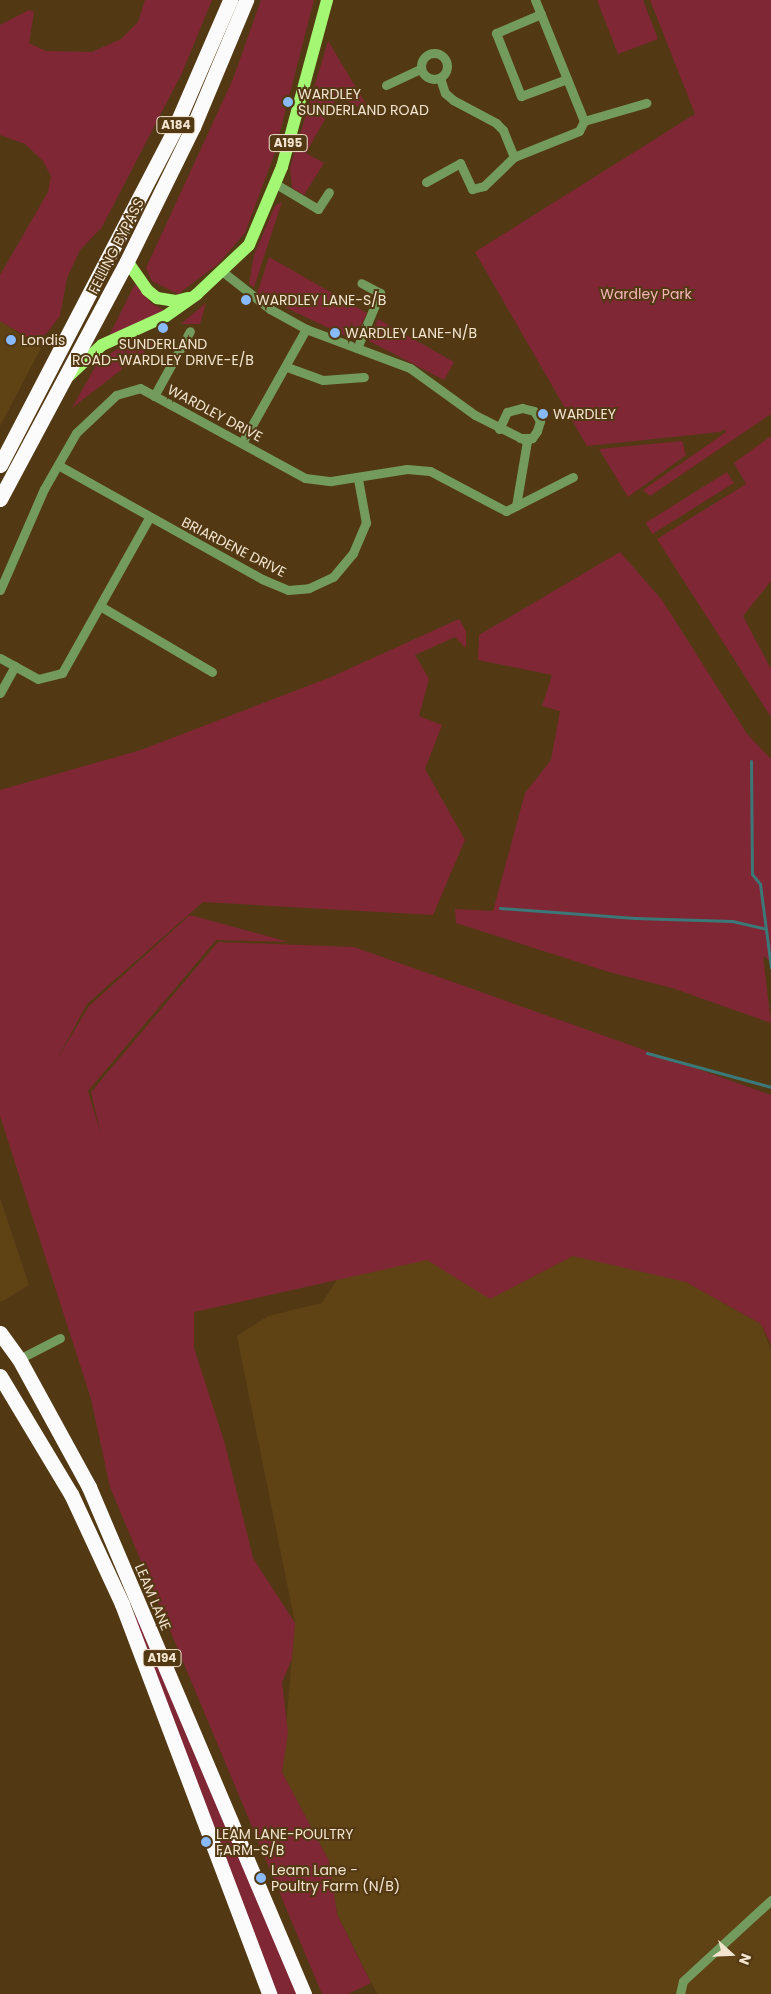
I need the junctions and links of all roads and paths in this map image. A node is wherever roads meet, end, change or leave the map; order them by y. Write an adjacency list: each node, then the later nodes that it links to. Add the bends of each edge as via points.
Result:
1 (230, 0): 30 (highway, FELLING BYPASS / A184, via 174,132)
2 (246, 0): 16 (highway, FELLING BYPASS / A184, via 197,119)
3 (327, 0): 14 (main road, A195)
4 (535, 0): 5 (street)
5 (541, 14): 8 (street); 8 (street, via 496,33 521,96)
6 (421, 70): 7 (street, via 428,77); 7 (street, via 425,56 439,54 446,66); 9 (street)
7 (440, 78): 12 (street, via 445,93 453,100 496,122 503,130)
8 (567, 79): 11 (street)
9 (386, 85)
10 (646, 103): 11 (street)
11 (584, 121): 12 (street, via 572,136)
12 (514, 157): 13 (street, via 484,186 472,189 460,163)
13 (426, 182)
14 (276, 184): 15 (street, via 318,209); 17 (main road, A195, via 249,245)
15 (329, 192)
16 (127, 261): 19 (main road, via 147,290 157,298 176,301); 25 (highway, FELLING BYPASS / A184)
17 (223, 272): 19 (main road, A195); 20 (street, via 270,310)
18 (361, 283): 22 (street, via 380,293)
19 (190, 298): 25 (main road, A195, via 166,316 102,345)
20 (306, 328): 22 (street); 23 (street)
21 (190, 331): 26 (street)
22 (357, 348): 27 (street, via 410,368)
23 (286, 367): 24 (street, via 322,380); 29 (street)
24 (364, 377)
25 (62, 383): 34 (highway, FELLING BYPASS / A184)
26 (154, 396): 29 (street, WARDLEY DRIVE); 31 (street, WARDLEY DRIVE, via 140,388 116,395 76,433)
27 (499, 429): 28 (street); 28 (street, via 507,412 522,408 534,412 540,421 537,431 532,438)
28 (519, 438): 35 (street, via 526,441)
29 (242, 443): 33 (street, WARDLEY DRIVE, via 304,478)
30 (0, 465)
31 (58, 465): 36 (street, BRIARDENE DRIVE); 37 (street, WARDLEY DRIVE)
32 (572, 477): 35 (street)
33 (358, 479): 35 (street, WARDLEY DRIVE, via 407,469 430,472 506,511); 36 (street, BRIARDENE DRIVE, via 366,523 354,553 332,578 309,588 288,590 262,579)
34 (0, 499)
35 (516, 506)
36 (149, 518): 38 (street)
37 (0, 590)
38 (100, 606): 40 (street, via 62,673 38,679); 41 (street)
39 (0, 658): 40 (street)
40 (15, 666): 42 (street)
41 (212, 672)
42 (0, 693)
43 (0, 1333): 45 (highway, LEAM LANE / A194)
44 (60, 1338): 45 (street)
45 (19, 1359): 49 (highway, LEAM LANE / A194, via 89,1487)
46 (0, 1376): 48 (highway, A194, via 71,1494 122,1604)
47 (771, 1900): 50 (street, via 683,1981)
48 (269, 1994)
49 (304, 1994)
50 (680, 1994)

